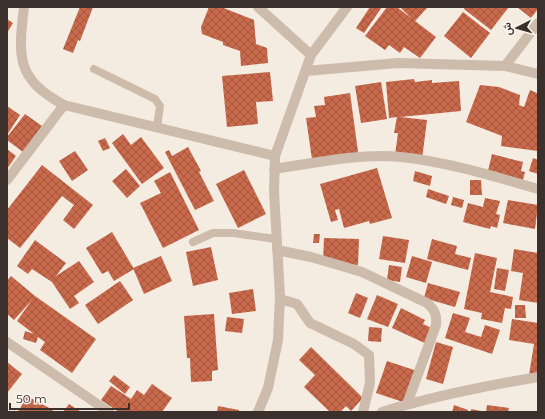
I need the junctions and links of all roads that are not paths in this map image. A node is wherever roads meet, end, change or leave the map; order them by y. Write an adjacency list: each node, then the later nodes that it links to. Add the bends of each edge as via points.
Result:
1 (24, 7): 10 (street, via 21,58 28,77 47,96)
2 (258, 7): 5 (street)
3 (347, 7): 5 (street)
4 (538, 23): 6 (street)
5 (311, 55): 8 (street)
6 (505, 66): 8 (street, via 398,64); 9 (street)
7 (94, 70): 11 (lane, via 155,99 160,106)
8 (306, 71): 12 (street)
9 (538, 74)
10 (64, 105): 11 (street); 14 (street)
11 (157, 127): 12 (street)
12 (275, 156): 13 (street)
13 (274, 169): 15 (street, via 360,158 400,157 448,164); 16 (street)
14 (7, 180)
15 (538, 189)
16 (276, 239): 17 (lane, via 213,233); 18 (street)
17 (193, 242)
18 (277, 250): 19 (street); 22 (street, via 362,272 427,303 434,309 436,325)
19 (280, 300): 24 (street, via 278,340 268,388); 25 (street, via 297,304 310,323 354,344 370,355 370,383)
20 (7, 342): 23 (street)
21 (538, 377): 22 (street)
22 (408, 404): 26 (street)
23 (109, 412)
24 (258, 412)
25 (363, 412)
26 (382, 412)

